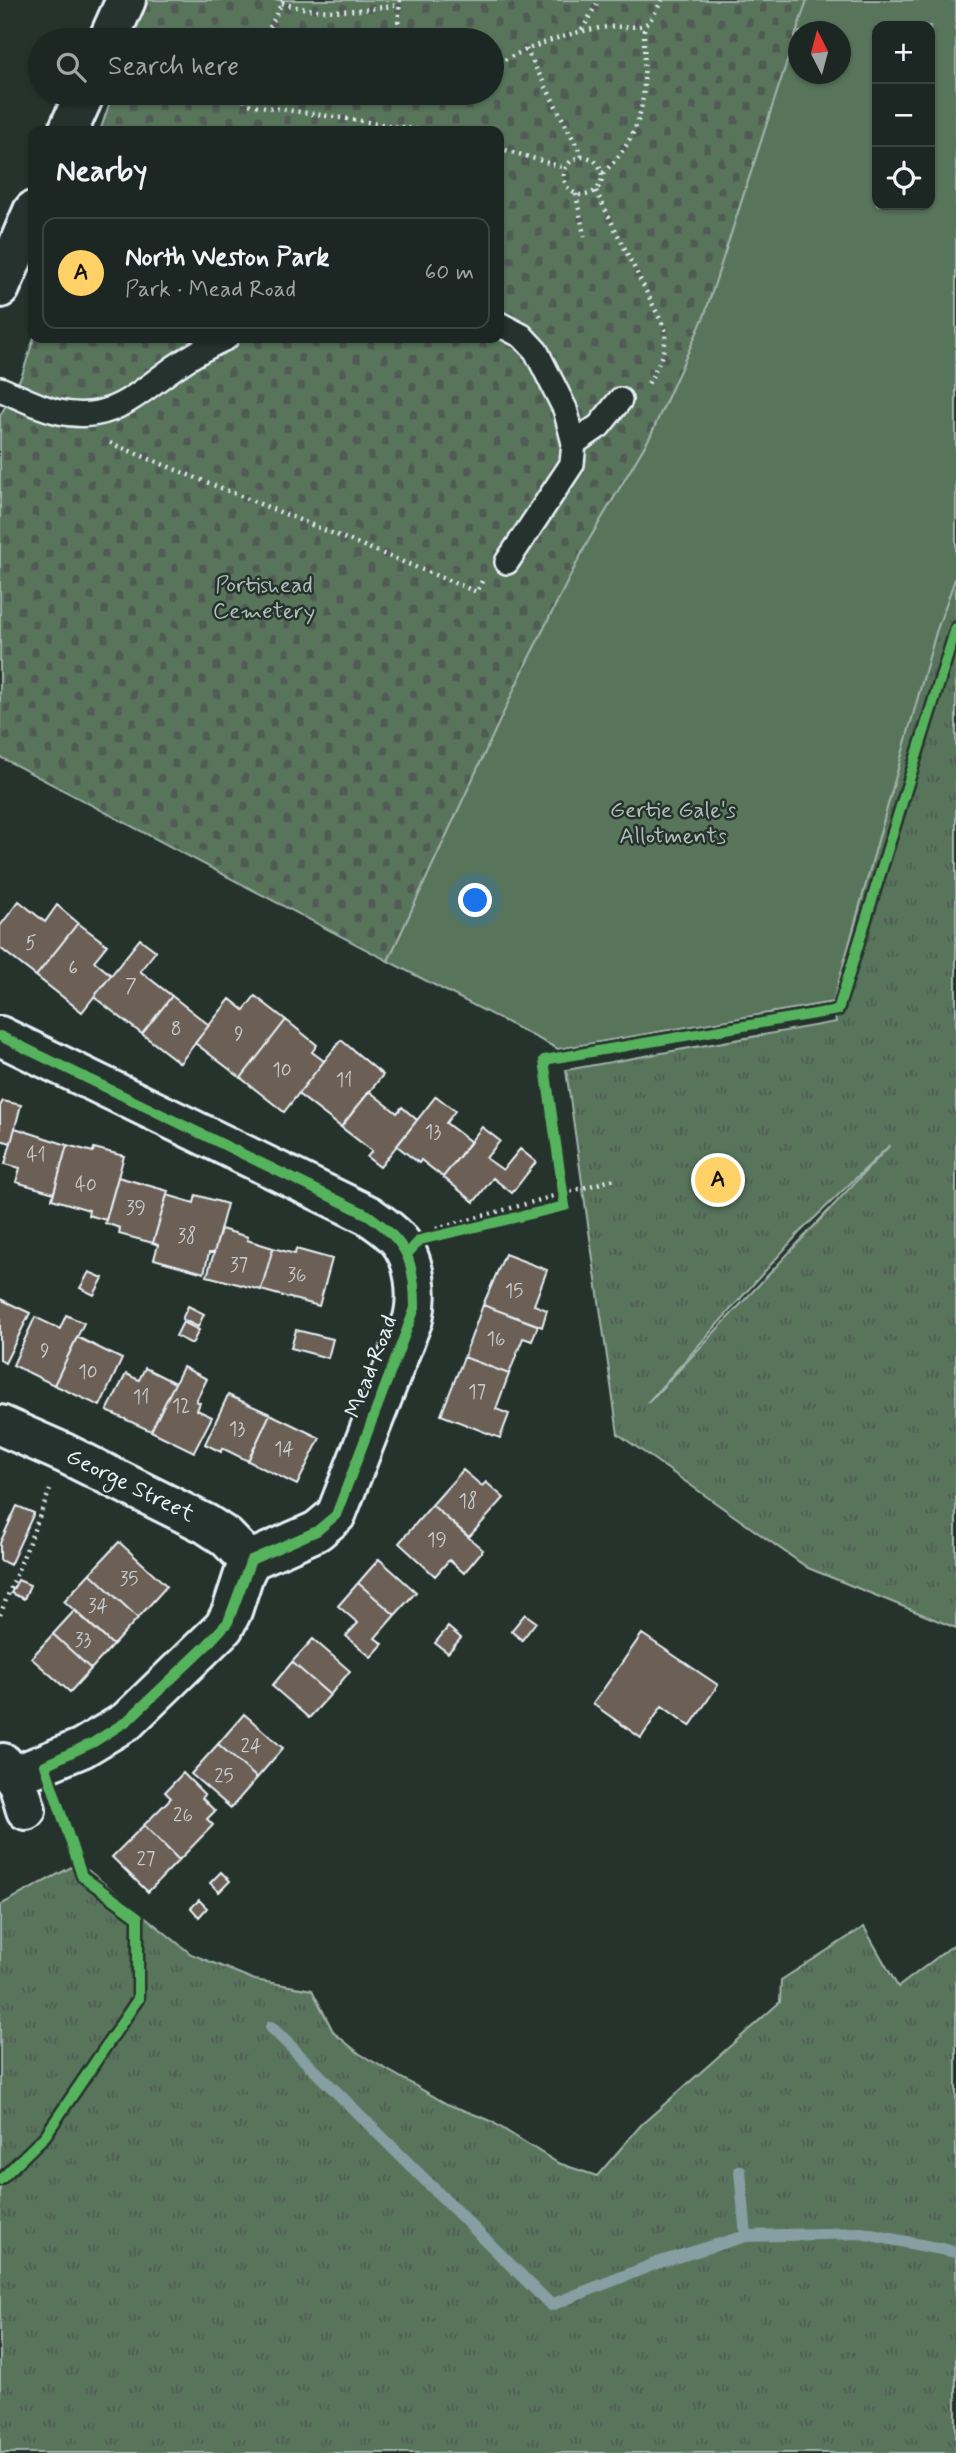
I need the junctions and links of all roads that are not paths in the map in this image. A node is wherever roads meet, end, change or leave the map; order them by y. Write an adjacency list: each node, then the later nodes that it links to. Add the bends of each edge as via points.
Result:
1 (126, 0): 2 (street)
2 (113, 28)
3 (80, 105): 4 (street)
4 (70, 126)
5 (28, 224): 6 (street)
6 (0, 288)
7 (504, 327): 11 (lane, via 536,351 565,410)
8 (216, 343): 9 (lane, via 110,410 55,411)
9 (0, 389)
10 (620, 400): 11 (lane, via 599,426)
11 (574, 443): 12 (lane, via 572,464)
12 (507, 562)
13 (0, 1036): 15 (street, Mead Road, via 368,1215 398,1239 412,1271 413,1318 340,1508 317,1531)
14 (0, 1425): 15 (street, George Street, via 206,1524)
15 (250, 1562): 16 (street, via 224,1627 127,1721 82,1748)
16 (11, 1778)

